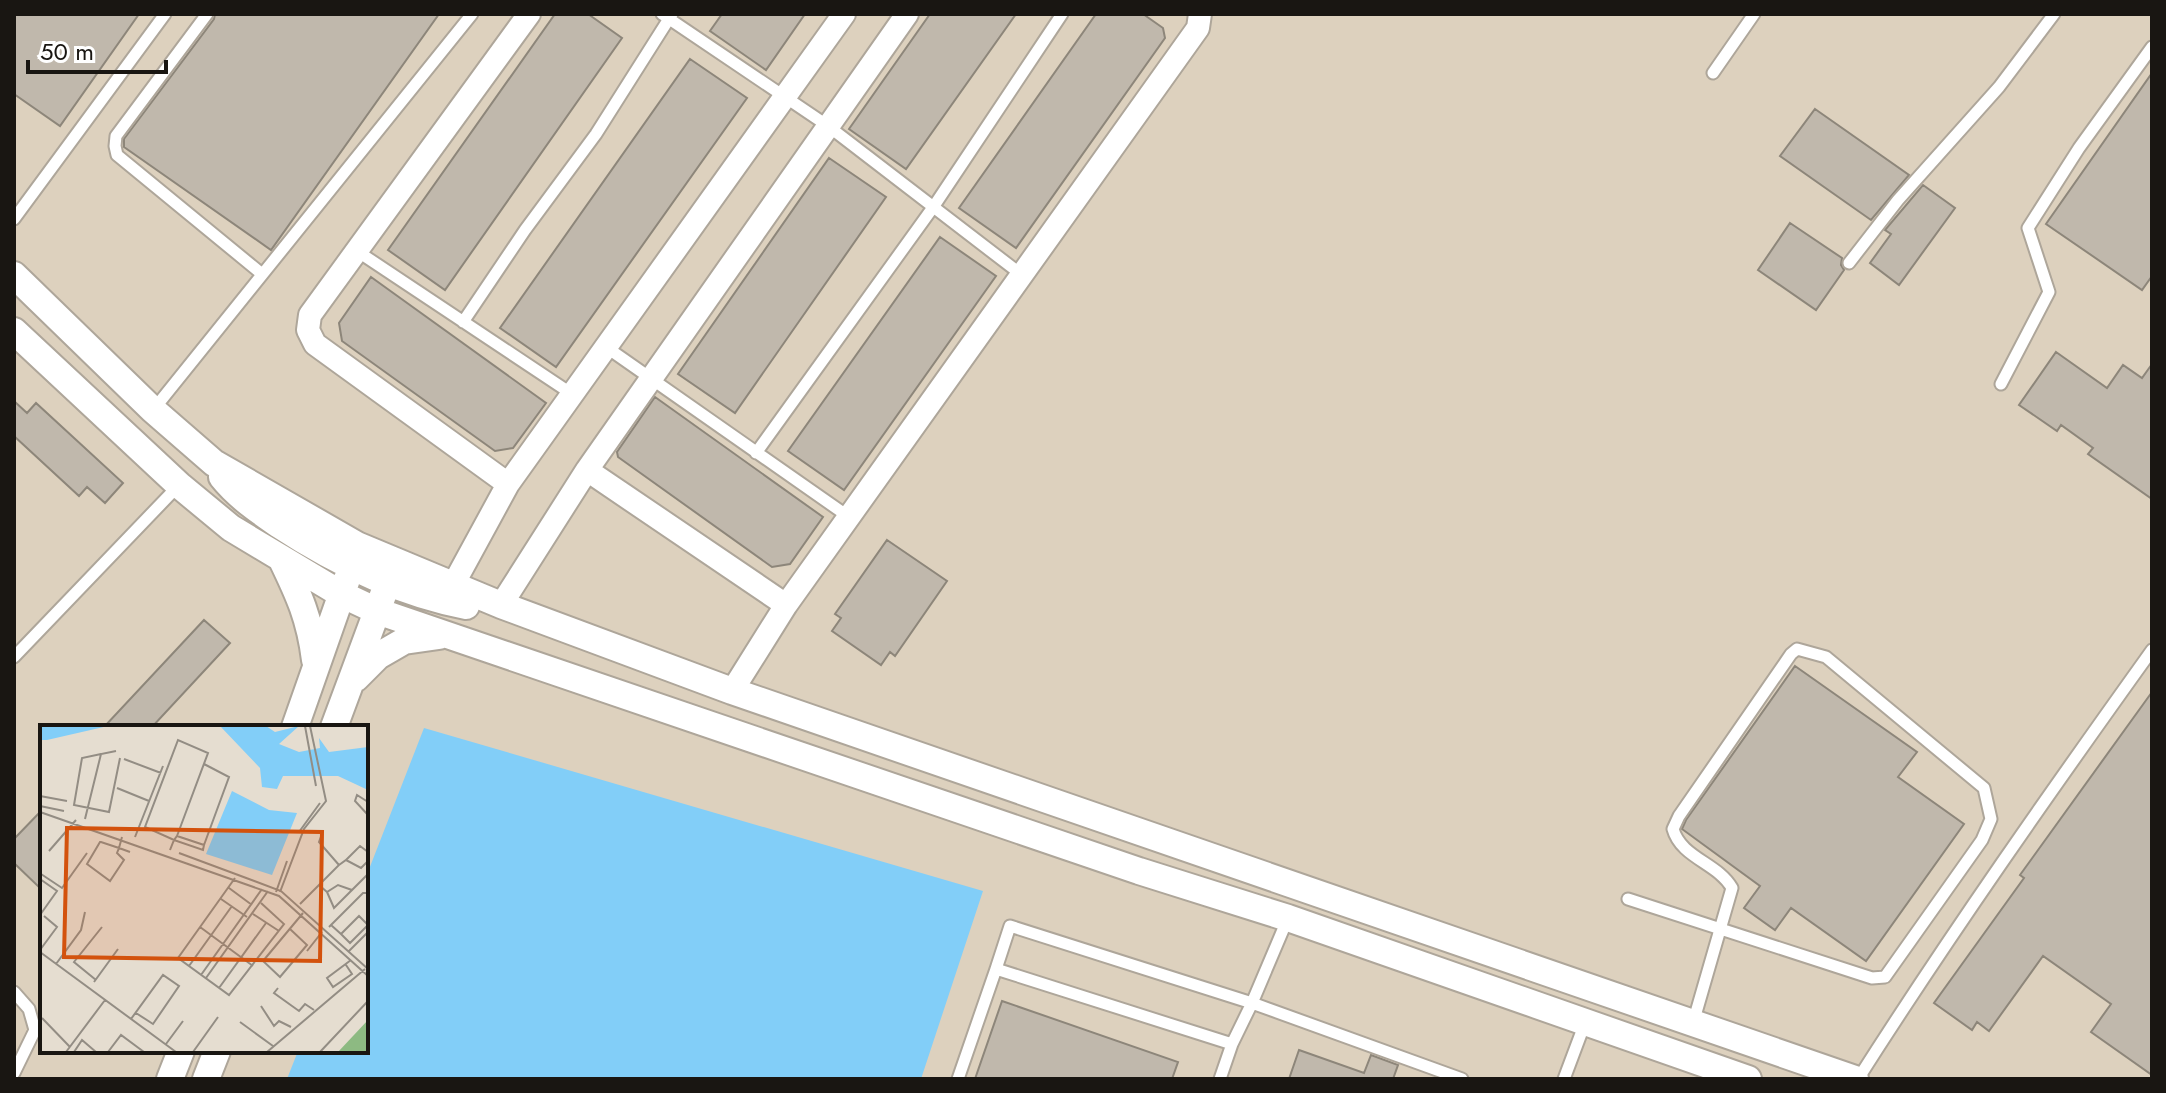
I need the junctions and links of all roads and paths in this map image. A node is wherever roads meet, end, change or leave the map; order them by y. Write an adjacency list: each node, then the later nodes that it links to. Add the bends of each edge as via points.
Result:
1 (165, 14): 17 (lane)
2 (207, 14): 20 (lane, via 116,136 115,146 117,155)
3 (472, 14): 20 (lane)
4 (529, 14): 18 (street)
5 (844, 14): 14 (street)
6 (907, 14): 15 (street)
7 (1062, 14): 16 (lane)
8 (1200, 14): 22 (street, via 1198,28)
9 (1754, 14): 13 (lane)
10 (2054, 14): 19 (lane)
11 (668, 16): 14 (lane); 23 (lane, via 596,134)
12 (2152, 47): 27 (lane, via 2028,228 2049,292)
13 (1713, 73)
14 (785, 96): 15 (lane); 25 (street)
15 (828, 126): 16 (lane); 26 (street)
16 (934, 206): 22 (lane); 30 (lane)
17 (14, 219)
18 (357, 251): 23 (lane); 33 (street, via 310,315 308,330 315,344)
19 (1849, 263)
20 (262, 274): 29 (lane)
21 (14, 275): 29 (street)
22 (1022, 275): 35 (street)
23 (463, 322): 28 (lane)
24 (14, 331): 34 (street)
25 (606, 347): 26 (lane); 28 (street)
26 (650, 380): 30 (lane); 32 (street)
27 (2001, 384)
28 (572, 394): 33 (street)
29 (153, 410): 31 (street)
30 (756, 453): 35 (lane)
31 (214, 463): 37 (street, via 245,502); 39 (street, via 357,545)
32 (587, 470): 41 (street); 42 (street)
33 (508, 484): 39 (street)
34 (179, 485): 36 (street, via 231,528); 45 (lane)
35 (849, 517): 41 (street)
36 (281, 558): 40 (street); 47 (street, via 312,630)
37 (351, 568): 38 (street); 40 (street)
38 (387, 584): 42 (street, via 463,605); 43 (street)
39 (453, 585): 42 (street)
40 (341, 594): 43 (street); 47 (street)
41 (786, 605): 49 (street)
42 (509, 608): 49 (street)
43 (377, 611): 44 (street); 48 (street)
44 (447, 635): 48 (street, via 404,641 378,656); 53 (street)
45 (17, 649)
46 (2152, 650): 73 (lane)
47 (316, 667): 50 (street)
48 (350, 685): 51 (street)
49 (732, 691): 52 (street)
50 (296, 725)
51 (335, 725)
52 (1151, 837): 53 (street); 61 (street)
53 (1139, 871): 55 (street)
54 (1628, 899): 56 (lane)
55 (1288, 918): 59 (lane); 60 (street)
56 (1720, 930): 56 (lane, via 1732,888 1682,847 1673,829 1797,649 1826,657 1984,788 1991,819 1982,840 1885,977 1872,978); 61 (lane)
57 (996, 969): 59 (lane, via 1010,926); 62 (lane); 68 (lane)
58 (14, 992): 65 (lane, via 29,1009 35,1030)
59 (1252, 1003): 62 (lane); 70 (lane)
60 (1585, 1023): 71 (lane); 72 (street)
61 (1693, 1023): 73 (street)
62 (1232, 1044): 69 (lane)
63 (180, 1053): 66 (street)
64 (216, 1053): 67 (street)
65 (14, 1073)
66 (170, 1079)
67 (206, 1079)
68 (958, 1079)
69 (1220, 1079)
70 (1462, 1079)
71 (1564, 1079)
72 (1748, 1079)
73 (1856, 1079)

